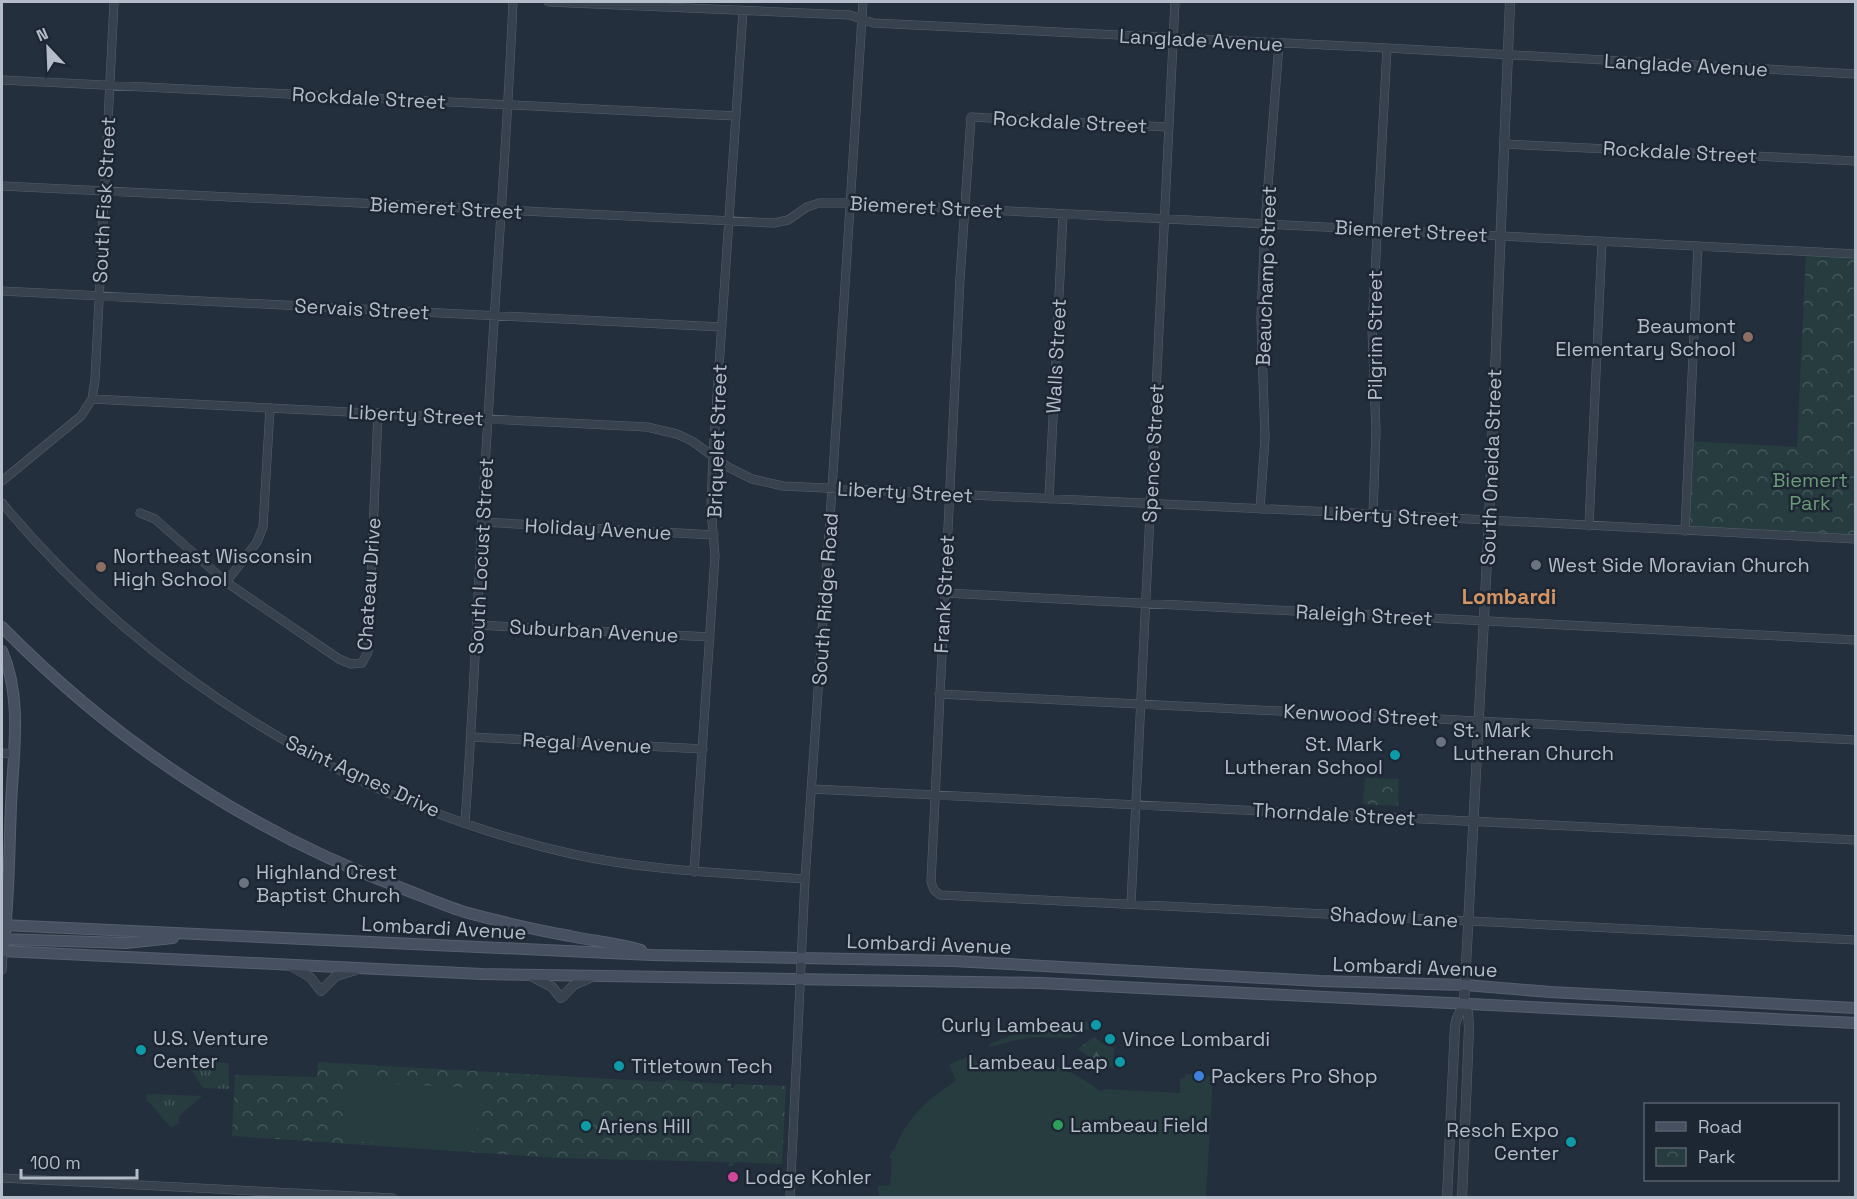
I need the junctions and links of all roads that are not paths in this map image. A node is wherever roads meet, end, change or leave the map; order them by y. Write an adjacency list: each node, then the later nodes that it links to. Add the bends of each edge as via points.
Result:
1 (114, 2): 15 (street, South Fisk Street)
2 (513, 2): 16 (street, South Locust Street)
3 (548, 2): 7 (street, Langlade Avenue)
4 (863, 2): 8 (street, South Ridge Road)
5 (1175, 2): 9 (street, Spence Street)
6 (1510, 2): 12 (street, South Oneida Street)
7 (743, 11): 8 (street, Langlade Avenue, via 850,15); 17 (street, Briquelet Street)
8 (862, 20): 9 (street, Langlade Avenue); 24 (street, South Ridge Road)
9 (1173, 39): 10 (street, Langlade Avenue); 19 (street, Spence Street)
10 (1279, 44): 11 (street, Langlade Avenue); 30 (street, Beauchamp Street)
11 (1387, 48): 12 (street, Langlade Avenue); 31 (street, Pilgrim Street)
12 (1508, 55): 13 (street, Langlade Avenue); 20 (street, South Oneida Street)
13 (1856, 74)
14 (2, 80): 15 (street, Rockdale Street)
15 (110, 85): 16 (street, Rockdale Street); 23 (street, South Fisk Street)
16 (508, 105): 17 (street, Rockdale Street); 26 (street, South Locust Street)
17 (736, 116): 29 (street, Briquelet Street)
18 (971, 117): 19 (street, Rockdale Street); 25 (street, Frank Street)
19 (1168, 127): 28 (street, Spence Street)
20 (1504, 144): 21 (street, Rockdale Street); 32 (street, South Oneida Street)
21 (1856, 161)
22 (2, 186): 23 (street, Biemeret Street)
23 (104, 191): 26 (street, Biemeret Street); 37 (street, South Fisk Street)
24 (851, 203): 25 (street, Biemeret Street); 29 (street, Biemeret Street, via 819,202 788,220 774,223); 46 (street, South Ridge Road)
25 (964, 209): 27 (street, Biemeret Street); 47 (street, Frank Street)
26 (501, 211): 29 (street, Biemeret Street); 38 (street, South Locust Street)
27 (1063, 214): 28 (street, Biemeret Street); 48 (street, Walls Street)
28 (1164, 219): 30 (street, Biemeret Street); 50 (street, Spence Street)
29 (729, 222): 39 (street, Briquelet Street)
30 (1265, 224): 31 (street, Biemeret Street); 51 (street, Beauchamp Street, via 1265,438)
31 (1377, 230): 32 (street, Biemeret Street); 53 (street, Pilgrim Street, via 1372,329)
32 (1500, 236): 33 (street, Biemeret Street); 54 (street, South Oneida Street)
33 (1602, 241): 34 (street, Biemeret Street); 56 (street)
34 (1698, 246): 35 (street, Biemeret Street); 57 (street)
35 (1856, 254)
36 (2, 291): 37 (street, Servais Street)
37 (99, 296): 38 (street, Servais Street); 40 (street, South Fisk Street)
38 (494, 315): 39 (street, Servais Street); 43 (street, South Locust Street)
39 (722, 327): 44 (street, Briquelet Street)
40 (92, 399): 41 (street, Liberty Street); 45 (street, via 81,416)
41 (270, 408): 42 (street, Liberty Street); 60 (street, via 264,527)
42 (378, 413): 43 (street, Liberty Street); 60 (street, Chateau Drive, via 368,652 362,663 351,664 339,658)
43 (488, 419): 44 (street, Liberty Street, via 647,427 677,434); 55 (street, South Locust Street)
44 (713, 456): 46 (street, Liberty Street, via 752,479 783,486); 58 (street, Briquelet Street)
45 (2, 481)
46 (832, 489): 47 (street, Liberty Street); 76 (street, South Ridge Road)
47 (950, 494): 48 (street, Liberty Street); 61 (street, Frank Street)
48 (1049, 499): 50 (street, Liberty Street)
49 (2, 503): 80 (street, Saint Agnes Drive, via 63,571 130,632 199,686 274,735 338,769)
50 (1150, 504): 51 (street, Liberty Street); 62 (street, Spence Street)
51 (1260, 509): 53 (street, Liberty Street)
52 (140, 513): 60 (street, Chateau Drive, via 154,519)
53 (1374, 514): 54 (street, Liberty Street)
54 (1489, 521): 56 (street, Liberty Street); 63 (street, South Oneida Street)
55 (482, 522): 58 (street, Holiday Avenue); 64 (street, South Locust Street)
56 (1589, 526): 57 (street, Liberty Street)
57 (1685, 531): 59 (street, Liberty Street)
58 (714, 535): 66 (street, Briquelet Street)
59 (1856, 539)
60 (226, 582)
61 (945, 593): 62 (street, Raleigh Street); 69 (street, Frank Street)
62 (1146, 604): 63 (street, Raleigh Street); 70 (street, Spence Street)
63 (1484, 621): 67 (street, Raleigh Street); 71 (street, South Oneida Street)
64 (477, 625): 66 (street, Suburban Avenue); 72 (street, South Locust Street)
65 (2, 627): 92 (main road, via 60,683 147,754 219,801 300,846 466,912 543,932 634,948)
66 (710, 637): 74 (street, Briquelet Street)
67 (1856, 640)
68 (2, 651): 75 (main road, via 14,696)
69 (939, 694): 70 (street, Kenwood Street); 77 (street, Frank Street)
70 (1141, 705): 71 (street, Kenwood Street); 78 (street, Spence Street)
71 (1479, 721): 73 (street, Kenwood Street); 79 (street, South Oneida Street)
72 (472, 737): 74 (street, Regal Avenue); 80 (street, South Locust Street)
73 (1856, 740)
74 (703, 749): 82 (street, Briquelet Street)
75 (7, 754): 87 (main road, via 9,896)
76 (812, 789): 77 (street, Thorndale Street); 83 (street, South Ridge Road)
77 (934, 794): 78 (street, Thorndale Street); 84 (street, Frank Street)
78 (1136, 804): 79 (street, Thorndale Street); 85 (street, Spence Street)
79 (1474, 821): 81 (street, Thorndale Street); 86 (street, South Oneida Street)
80 (465, 822): 82 (street, Saint Agnes Drive, via 510,839 574,854)
81 (1856, 840)
82 (694, 872): 83 (street, Saint Agnes Drive)
83 (805, 879): 93 (street, South Ridge Road)
84 (934, 890): 85 (street, Shadow Lane, via 940,895)
85 (1131, 904): 86 (street, Shadow Lane)
86 (1468, 920): 90 (street, Shadow Lane); 100 (street, South Oneida Street)
87 (4, 926): 88 (main road, Lombardi Avenue); 89 (main road)
88 (188, 934): 89 (main road, via 126,943); 92 (main road, Lombardi Avenue)
89 (3, 939): 91 (main road)
90 (1856, 940)
91 (2, 951): 94 (main road, Lombardi Avenue); 96 (street)
92 (652, 956): 93 (main road, Lombardi Avenue)
93 (802, 958): 99 (street, South Ridge Road); 100 (main road, Lombardi Avenue, via 953,961)
94 (289, 965): 95 (main road, Lombardi Avenue); 95 (street, via 310,977 321,991 336,976)
95 (361, 968): 97 (main road, Lombardi Avenue)
96 (2, 970)
97 (531, 976): 98 (main road, Lombardi Avenue); 98 (street, via 554,989 561,999 574,985)
98 (595, 977): 99 (main road, Lombardi Avenue)
99 (801, 979): 101 (main road, Lombardi Avenue, via 1033,983); 107 (street, South Ridge Road)
100 (1465, 985): 101 (street, South Oneida Street); 102 (main road, Lombardi Avenue)
101 (1464, 1004): 103 (main road, Lombardi Avenue); 108 (street, South Oneida Street, via 1455,1026); 109 (street, South Oneida Street, via 1470,1028)
102 (1856, 1008)
103 (1856, 1023)
104 (2, 1178): 105 (street)
105 (249, 1194): 106 (street)
106 (393, 1197)
107 (790, 1197)
108 (1447, 1197)
109 (1462, 1197)

